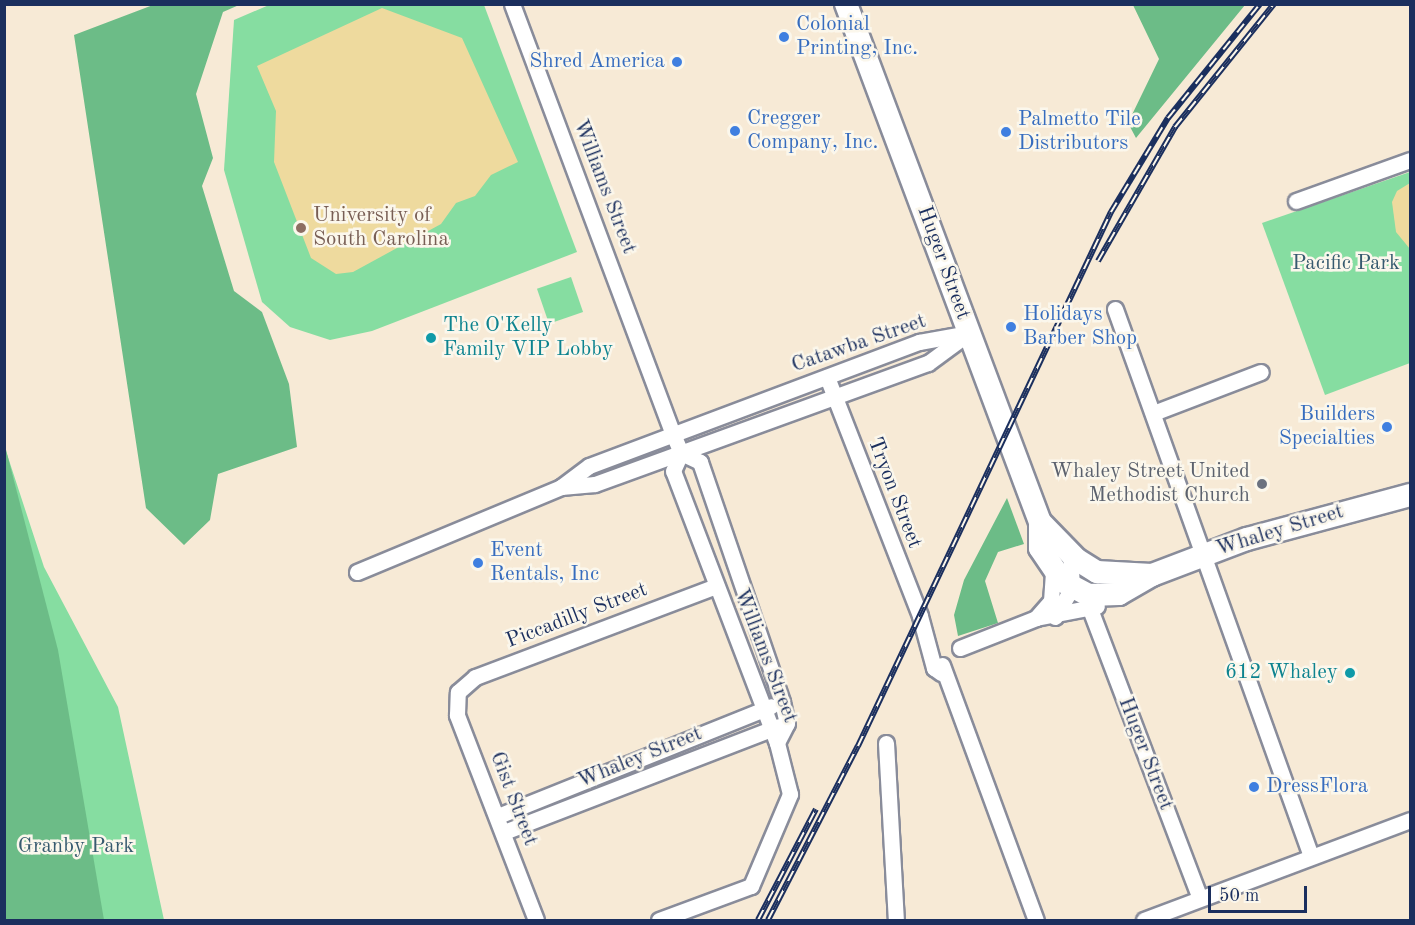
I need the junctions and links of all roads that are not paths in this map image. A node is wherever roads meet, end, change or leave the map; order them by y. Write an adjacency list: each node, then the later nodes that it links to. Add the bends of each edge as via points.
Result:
1 (512, 4): 11 (street, Williams Street)
2 (846, 4): 6 (main road, Huger Street)
3 (1410, 160): 4 (street)
4 (1296, 201)
5 (1115, 309): 10 (street)
6 (969, 333): 8 (street, Catawba Street, via 919,342); 9 (street, Catawba Street, via 928,363); 15 (main road, Huger Street)
7 (1261, 372): 10 (street)
8 (827, 377): 9 (street, Tryon Street); 11 (street, Catawba Street)
9 (835, 397): 12 (street, Catawba Street); 41 (street, Tryon Street, via 923,625 934,668 941,673)
10 (1156, 412): 17 (street)
11 (673, 434): 12 (street, Williams Street); 13 (street, Catawba Street, via 589,466)
12 (681, 453): 13 (street, Catawba Street, via 595,484); 21 (street, Williams Street, via 673,471); 29 (street, Williams Street, via 700,462)
13 (561, 487): 18 (street, Catawba Street)
14 (1410, 495): 17 (main road, Whaley Street, via 1285,526)
15 (1040, 522): 16 (main road, Whaley Street); 19 (main road, Whaley Street, via 1040,548)
16 (1070, 553): 20 (main road, Whaley Street, via 1097,572); 22 (street)
17 (1206, 554): 20 (main road, Whaley Street); 36 (street)
18 (357, 572)
19 (1053, 573): 22 (main road, Whaley Street); 25 (street, via 1051,601)
20 (1152, 575): 23 (main road, Whaley Street)
21 (716, 586): 28 (street, Piccadilly Street, via 475,677); 30 (street, Williams Street)
22 (1072, 588): 23 (main road, Whaley Street, via 1098,597); 26 (street)
23 (1119, 594): 24 (street, Whaley Street)
24 (1090, 609): 26 (street, Whaley Street); 37 (street, Huger Street)
25 (1036, 618): 26 (street, Whaley Street); 27 (street, Whaley Street)
26 (1055, 618)
27 (960, 648)
28 (458, 692): 33 (street, Gist Street, via 457,715)
29 (783, 702): 30 (street, Whaley Street); 31 (street, Williams Street, via 787,723)
30 (762, 709): 31 (street, Williams Street); 33 (street, Whaley Street)
31 (774, 736): 35 (street, Whaley Street); 39 (street, via 790,794 751,886)
32 (885, 743): 40 (street)
33 (498, 816): 35 (street, Gist Street)
34 (1410, 820): 36 (street)
35 (504, 832): 38 (street, Gist Street)
36 (1311, 856): 37 (street)
37 (1200, 898): 42 (street)
38 (536, 921)
39 (659, 921)
40 (896, 921)
41 (1036, 921)
42 (1144, 921)

